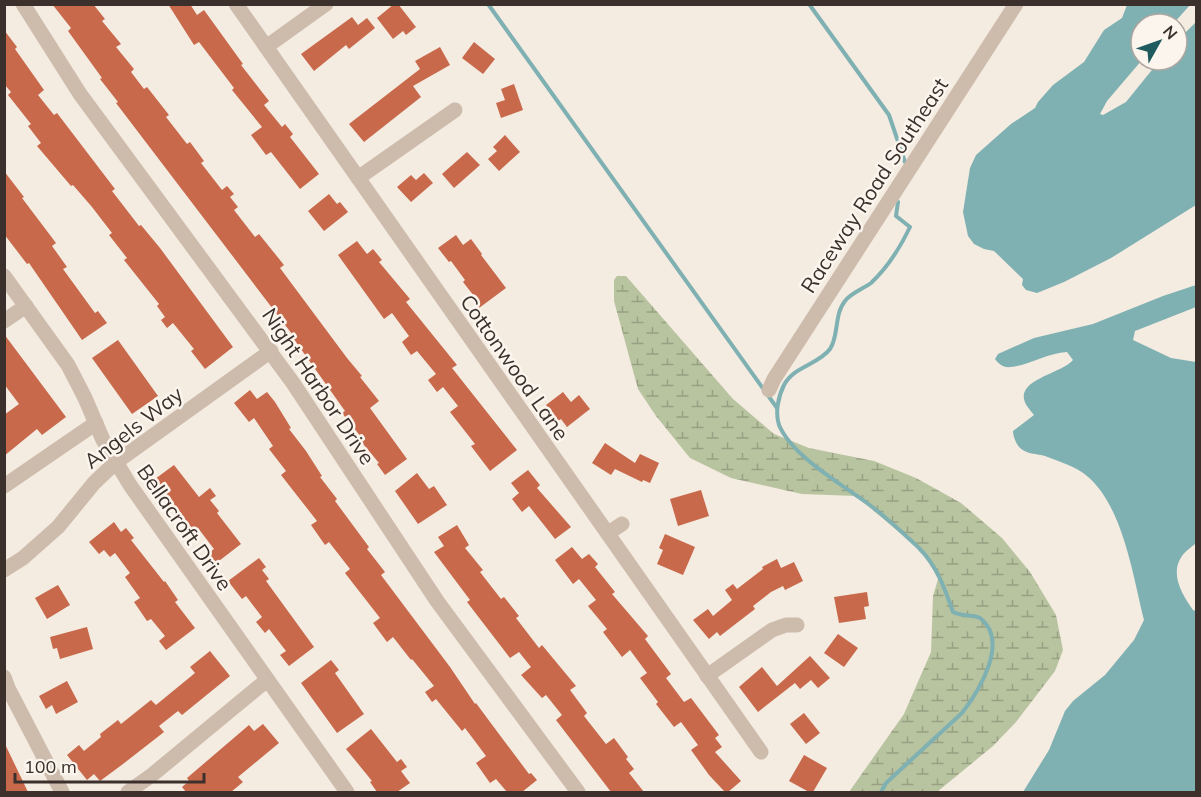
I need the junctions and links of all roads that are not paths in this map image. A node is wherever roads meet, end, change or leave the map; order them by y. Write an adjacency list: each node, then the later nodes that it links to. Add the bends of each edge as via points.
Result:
1 (23, 4): 11 (street, Night Harbor Drive, via 86,103)
2 (236, 4): 5 (street, Cottonwood Lane)
3 (326, 4): 5 (street)
4 (1016, 4): 12 (street, Raceway Road Southeast)
5 (266, 47): 7 (street, Cottonwood Lane)
6 (455, 110): 7 (street)
7 (358, 178): 17 (street, Cottonwood Lane)
8 (4, 276): 9 (street, Bellacroft Drive)
9 (26, 306): 10 (street); 13 (street, Bellacroft Drive, via 72,374)
10 (4, 321)
11 (271, 351): 14 (street, Angels Way); 27 (street, Night Harbor Drive, via 437,601)
12 (769, 390)
13 (96, 423): 14 (street, Bellacroft Drive); 15 (street)
14 (115, 463): 18 (street, Angels Way, via 58,527); 22 (street, Bellacroft Drive)
15 (4, 486)
16 (622, 524): 17 (street)
17 (608, 533): 20 (street, Cottonwood Lane)
18 (4, 570)
19 (797, 625): 20 (street, via 772,630)
20 (708, 676): 23 (street, Cottonwood Lane)
21 (4, 677): 24 (street)
22 (267, 680): 25 (street); 26 (street, Bellacroft Drive)
23 (761, 752)
24 (62, 792)
25 (128, 792)
26 (346, 792)
27 (578, 792)

